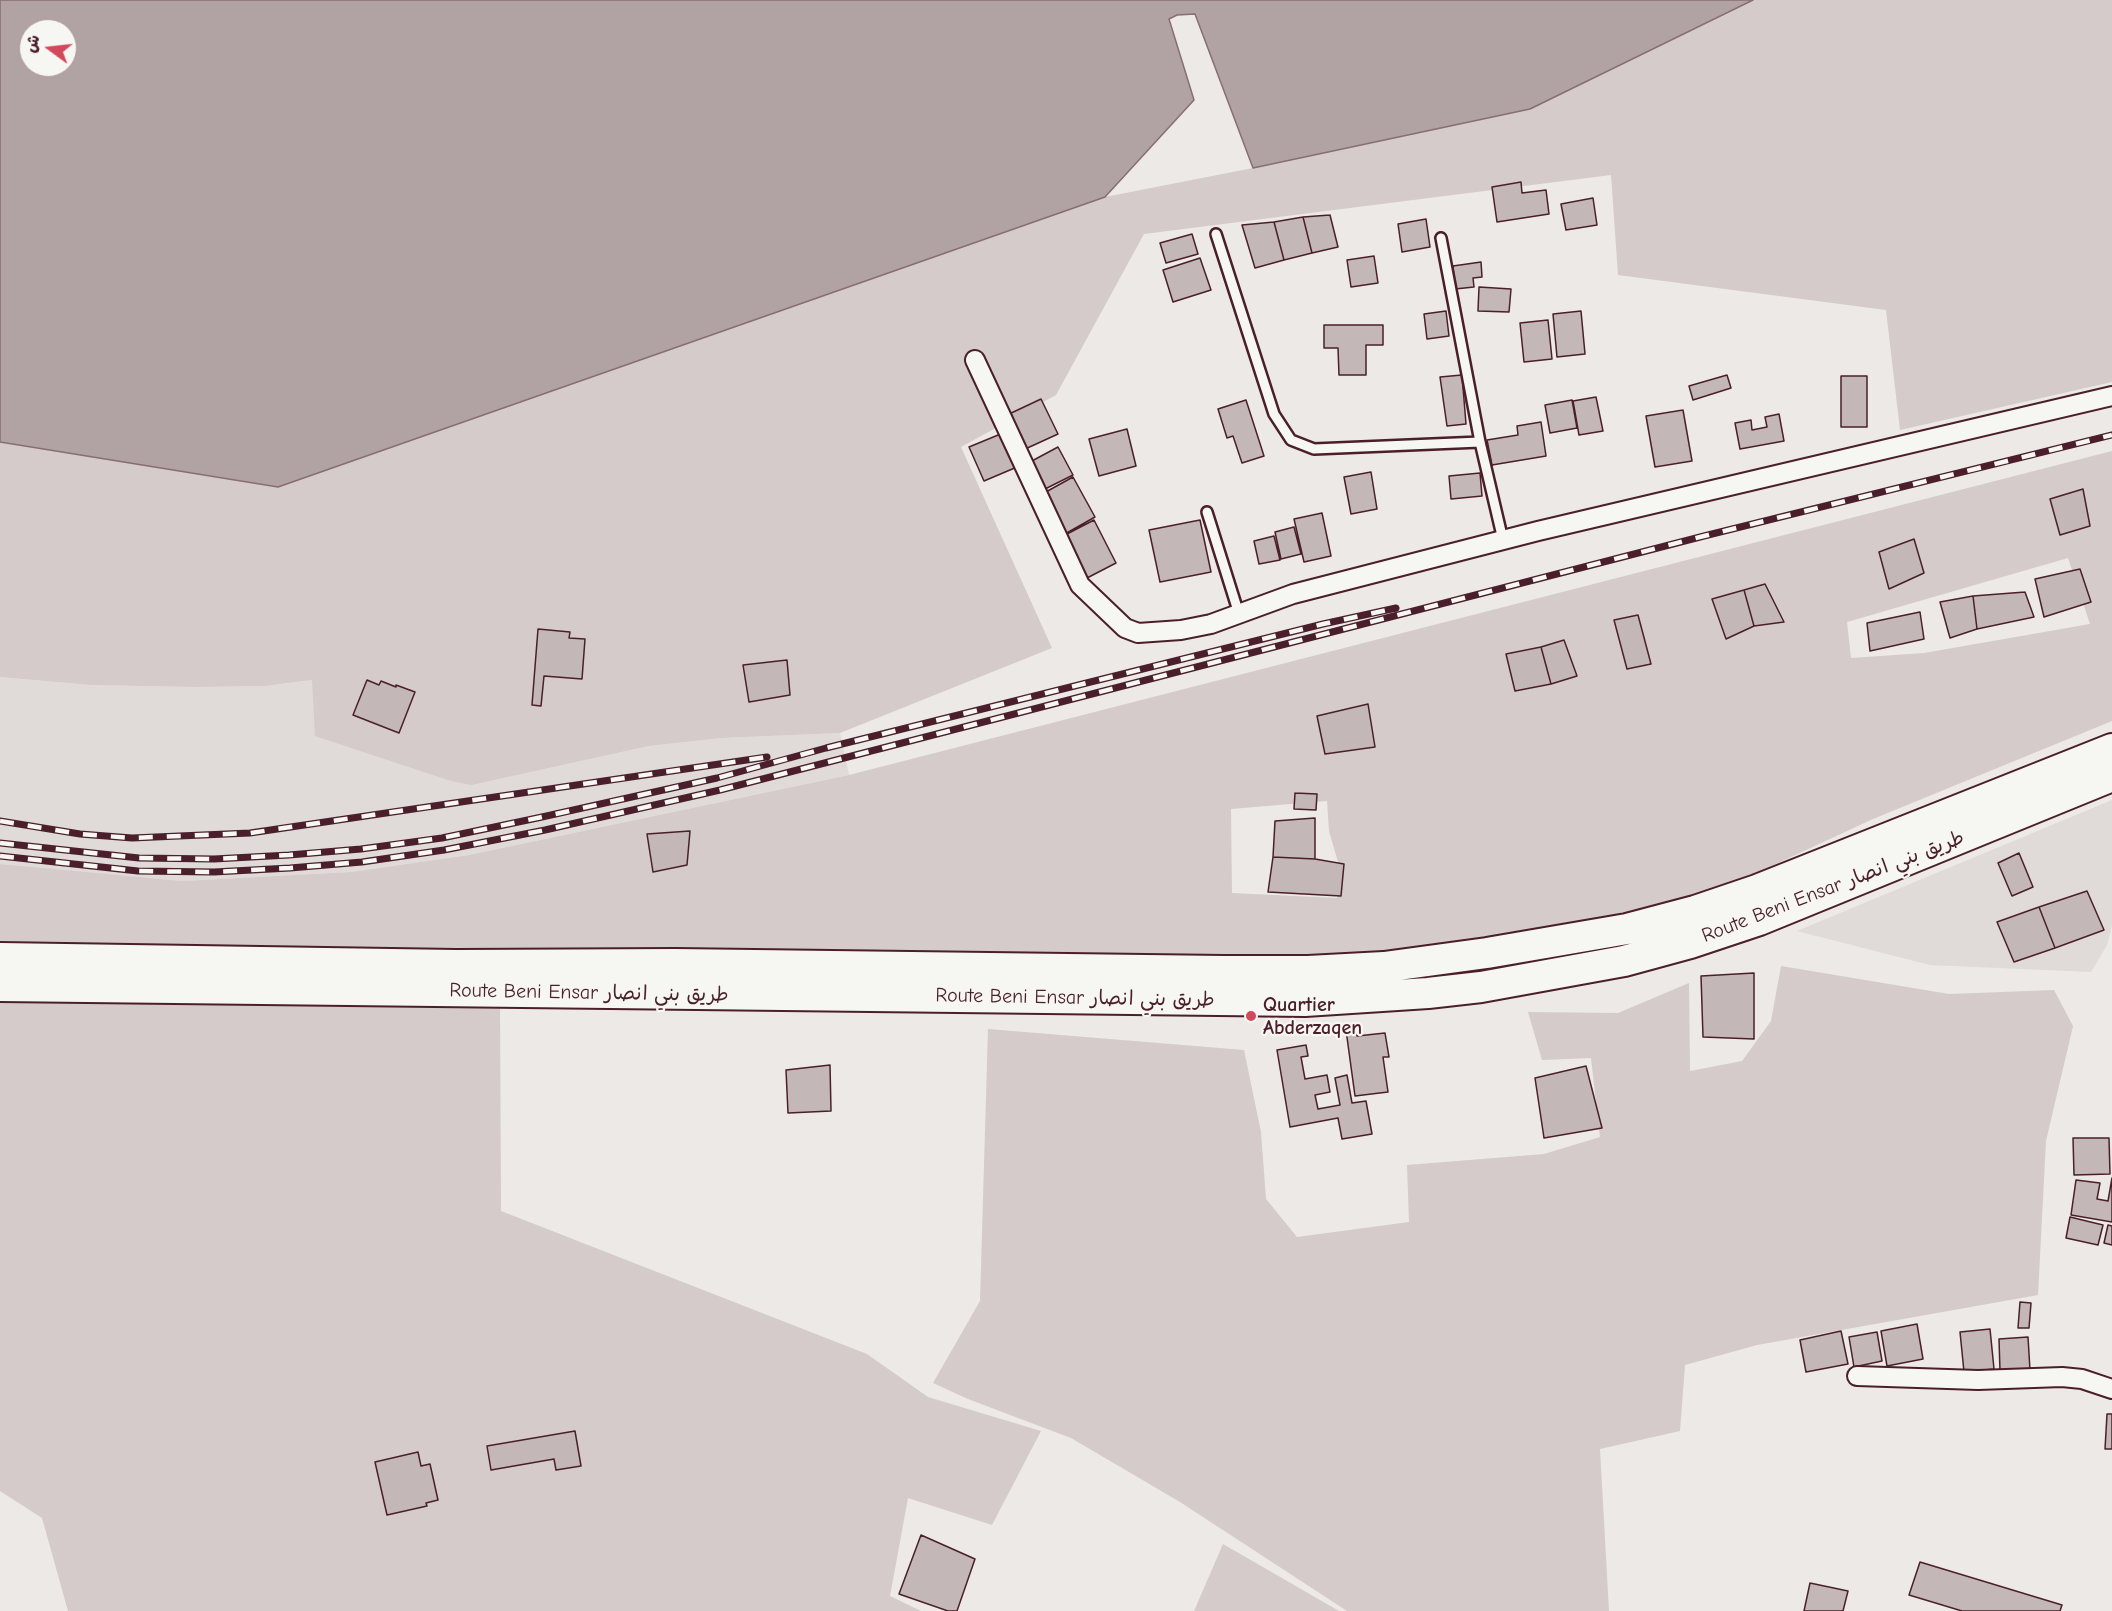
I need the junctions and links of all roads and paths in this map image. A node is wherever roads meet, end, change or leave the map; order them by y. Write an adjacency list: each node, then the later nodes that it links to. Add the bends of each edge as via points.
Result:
1 (1216, 234): 5 (lane, via 1274,414 1291,440 1314,449)
2 (1441, 238): 5 (lane)
3 (975, 360): 8 (street, via 1080,585 1100,606 1125,628 1138,633 1191,628)
4 (2112, 396): 7 (street)
5 (1480, 442): 7 (lane)
6 (1207, 512): 8 (lane)
7 (1503, 540): 8 (street, via 1293,594)
8 (1239, 614)
9 (2112, 749): 11 (highway, Route Beni Ensar طريق بني انصار, via 1695,911 1627,929 1384,968 1224,971)
10 (2112, 776): 12 (highway, Route Beni Ensar طريق بني انصار, via 1759,920 1690,943 1624,961 1428,993 1305,1001)
11 (0, 958)
12 (0, 986)
13 (1857, 1376): 14 (street, via 1978,1380 2062,1377)
14 (2112, 1389)

